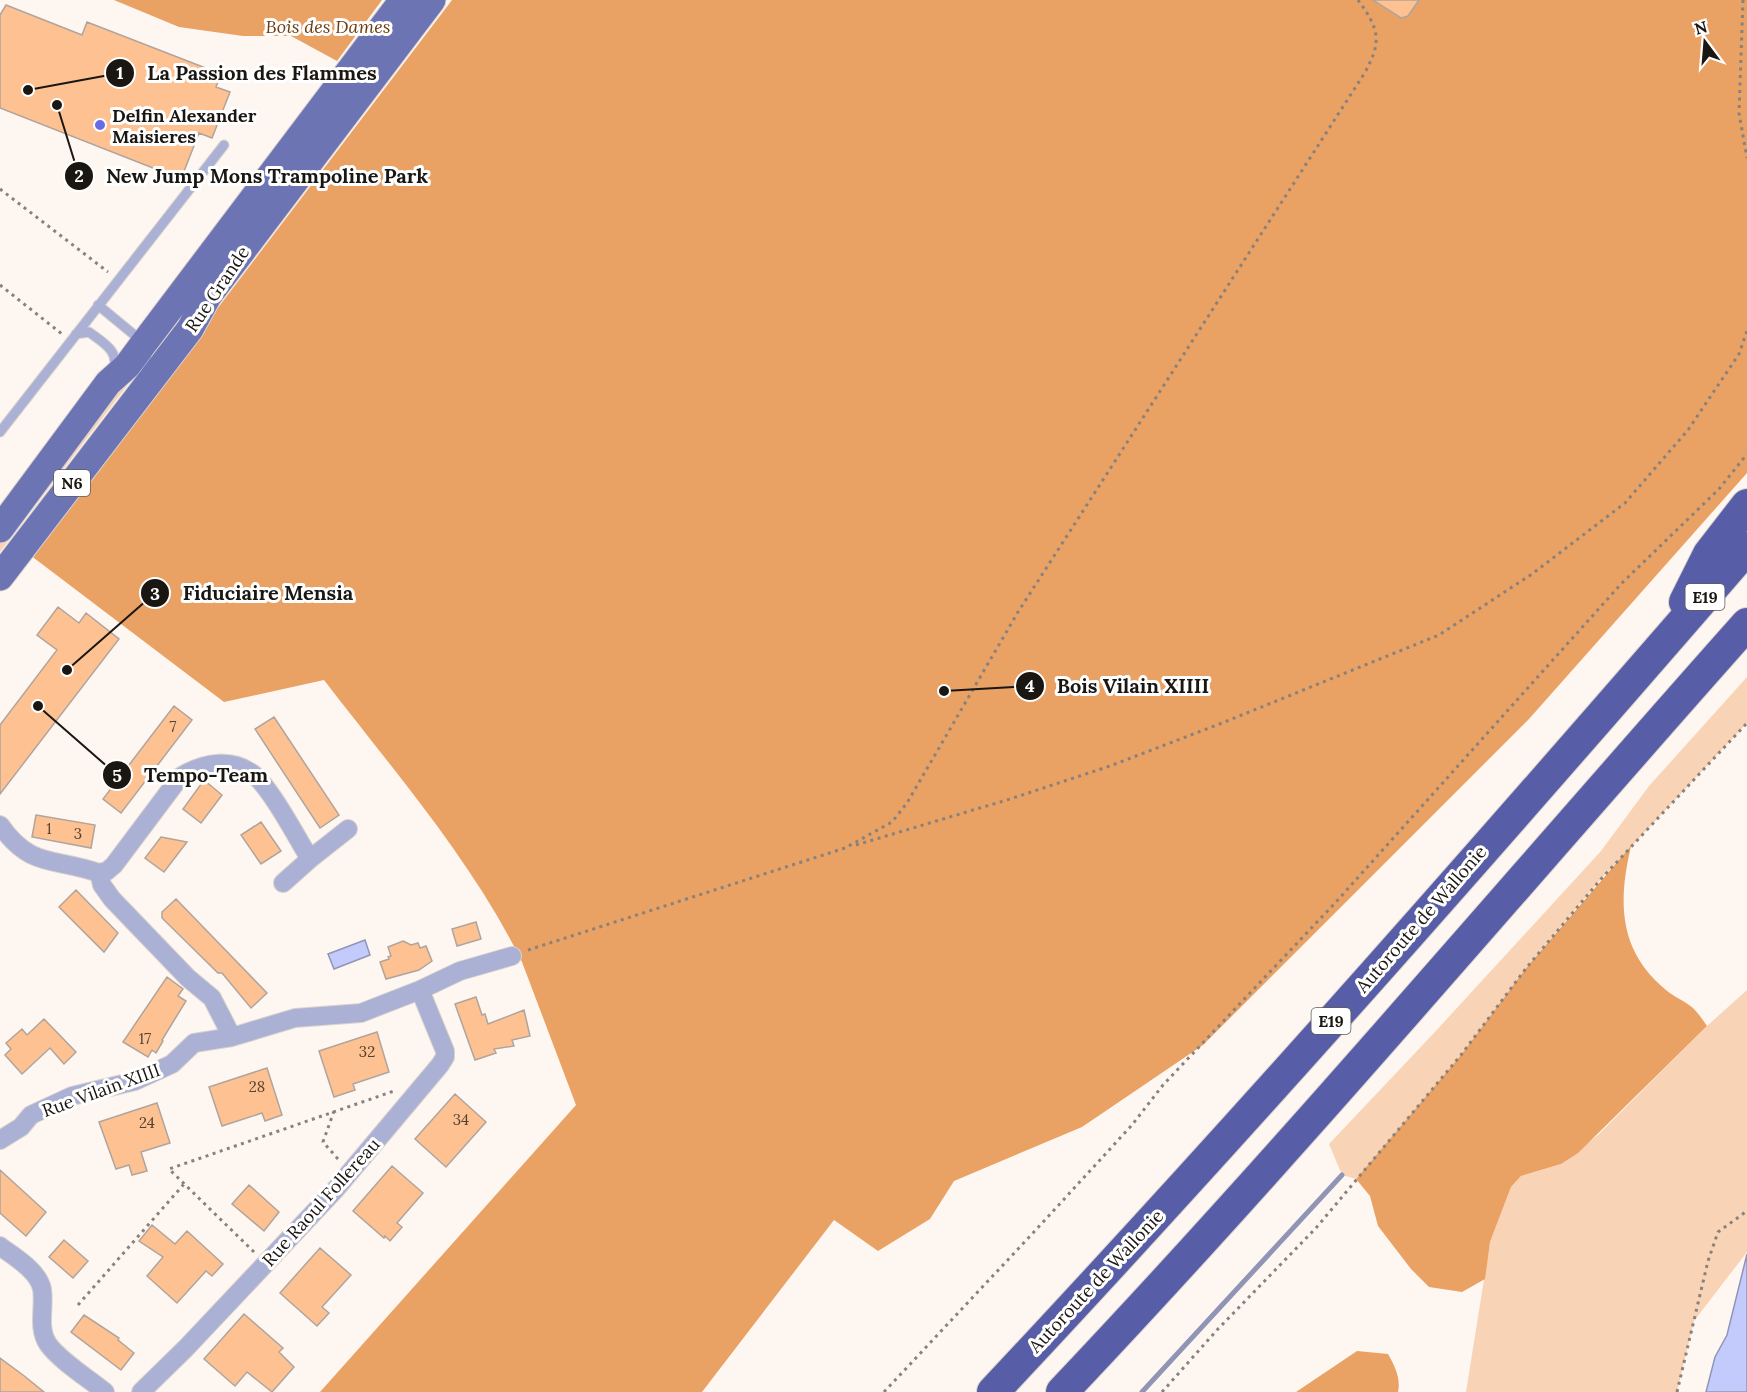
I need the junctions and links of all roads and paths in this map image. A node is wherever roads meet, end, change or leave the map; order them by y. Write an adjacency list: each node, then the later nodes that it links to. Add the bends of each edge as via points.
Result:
1 (403, 0): 13 (main road, Rue Grande / N6)
2 (432, 0): 15 (main road, Rue Grande / N6, via 208,296 190,329)
3 (1358, 0): 29 (path, via 1378,35 1364,74 1018,612 907,803 892,822)
4 (1743, 0): 6 (path, via 1739,113)
5 (224, 145): 8 (lane)
6 (1747, 158)
7 (0, 189): 8 (path)
8 (118, 280): 10 (lane)
9 (0, 285): 12 (path)
10 (99, 305): 12 (lane); 13 (lane)
11 (1747, 331): 29 (path, via 1739,354 1688,430 1625,503 1532,574 1439,635 1110,766)
12 (74, 337): 14 (lane, via 89,332 112,350 115,366); 16 (lane)
13 (144, 343): 14 (main road, Rue Grande / N6); 15 (lane, via 148,364)
14 (108, 384): 19 (main road, Rue Grande / N6)
15 (143, 390): 21 (main road, Rue Grande / N6)
16 (0, 432)
17 (1747, 454): 47 (path, via 1719,489 1621,584 1336,902 1163,1085 1132,1125)
18 (1747, 505): 23 (highway, via 1709,554)
19 (0, 529)
20 (1747, 548): 23 (highway, Autoroute de Wallonie / E19)
21 (0, 577)
22 (1747, 624): 25 (highway, E19)
23 (1663, 645): 48 (highway, Autoroute de Wallonie / E19, via 1286,1072)
24 (1747, 657): 25 (highway)
25 (1668, 712): 49 (highway, E19, via 1319,1112)
26 (1747, 723): 50 (path, via 1601,879 1316,1228 1216,1330)
27 (0, 825): 31 (street, via 27,854)
28 (348, 829): 30 (street)
29 (845, 848): 33 (path)
30 (310, 858): 31 (street, via 254,775 238,766 210,764 180,777 114,865); 32 (street)
31 (99, 873): 35 (street, via 112,898 212,998)
32 (283, 883)
33 (512, 956): 34 (street, Rue Vilain XIIII, via 460,971)
34 (420, 990): 35 (street, Rue Vilain XIIII, via 361,1013 295,1018); 36 (street, Rue Raoul Follereau, via 445,1051 445,1058)
35 (231, 1036): 38 (street, Rue Vilain XIIII, via 194,1043 172,1064 135,1081 72,1096 31,1115 21,1127)
36 (429, 1078): 37 (path); 40 (street, Rue Raoul Follereau)
37 (334, 1111): 39 (path, via 169,1169); 40 (path, via 323,1142 339,1160)
38 (0, 1140)
39 (184, 1184): 43 (path); 44 (path)
40 (335, 1190): 43 (street, Rue Raoul Follereau)
41 (1747, 1211): 51 (path, via 1718,1232)
42 (0, 1246): 45 (street, via 24,1264 42,1287 42,1331 47,1344)
43 (266, 1263): 46 (street, Rue Raoul Follereau)
44 (78, 1305)
45 (105, 1392)
46 (141, 1392)
47 (884, 1392)
48 (993, 1392)
49 (1062, 1392)
50 (1162, 1392)
51 (1677, 1392)

